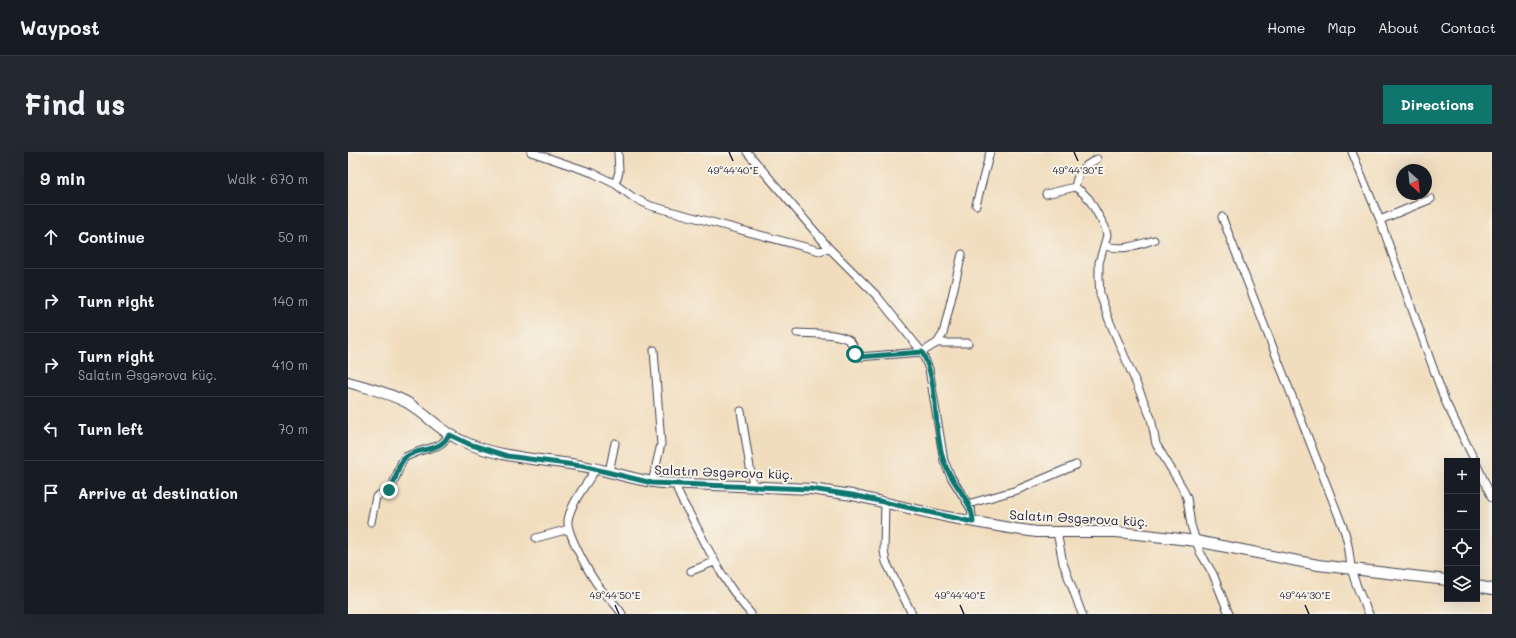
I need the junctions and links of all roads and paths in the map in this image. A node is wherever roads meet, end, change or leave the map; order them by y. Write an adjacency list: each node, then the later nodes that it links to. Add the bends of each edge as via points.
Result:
1 (530, 152): 7 (street, via 593,173)
2 (618, 152): 7 (street, via 619,172)
3 (747, 152): 16 (street)
4 (990, 152): 11 (street)
5 (1352, 152): 13 (street)
6 (1097, 159): 8 (street, via 1078,172)
7 (615, 184): 16 (street, via 634,198 651,206 820,252)
8 (1075, 187): 9 (street); 15 (street, via 1089,199 1105,227)
9 (1046, 194)
10 (1429, 200): 13 (street)
11 (976, 205)
12 (1222, 217): 45 (street, via 1349,543)
13 (1380, 220): 27 (street, via 1445,401)
14 (1154, 240): 15 (street, via 1128,248 1116,249)
15 (1105, 246): 43 (street, via 1099,263 1100,294 1108,320 1150,418 1156,444 1187,498)
16 (829, 248): 22 (street, via 877,296)
17 (962, 254): 19 (street, via 946,322)
18 (797, 333): 22 (street, via 844,337 852,342 858,357)
19 (937, 342): 20 (street); 22 (street)
20 (968, 343)
21 (654, 350): 32 (street, via 661,444)
22 (922, 352): 37 (street, via 929,369 944,460)
23 (348, 382): 25 (street, Salatın Əsgərova küç., via 400,399)
24 (742, 411): 34 (street)
25 (450, 435): 29 (street, Salatın Əsgərova küç., via 507,456); 38 (street, via 442,443 409,455 402,461 392,486 376,497)
26 (615, 443): 30 (street)
27 (1474, 458)
28 (1076, 465): 37 (street, via 1017,490)
29 (596, 469): 30 (street, Salatın Əsgərova küç.); 40 (street, via 571,511)
30 (609, 472): 32 (street, Salatın Əsgərova küç.)
31 (1480, 472): 35 (street)
32 (652, 483): 33 (street, Salatın Əsgərova küç.)
33 (676, 484): 34 (street, Salatın Əsgərova küç.); 44 (street, via 680,497)
34 (752, 486): 36 (street, Salatın Əsgərova küç., via 811,489)
35 (1492, 498)
36 (885, 502): 39 (street, Salatın Əsgərova küç.); 52 (street, via 886,562)
37 (968, 504): 39 (street)
38 (371, 522)
39 (973, 522): 41 (street, Salatın Əsgərova küç., via 1023,530)
40 (569, 529): 42 (street); 50 (street, via 572,540 599,588)
41 (1057, 532): 43 (street, Salatın Əsgərova küç., via 1131,533); 53 (street, via 1063,563)
42 (536, 538)
43 (1196, 541): 45 (street, Salatın Əsgərova küç., via 1282,559); 54 (street)
44 (714, 562): 46 (street); 51 (street, via 729,588)
45 (1351, 568): 47 (street, Salatın Əsgərova küç.); 55 (street)
46 (691, 571)
47 (1444, 580)
48 (1480, 587): 49 (street)
49 (1492, 589)
50 (622, 614)
51 (751, 614)
52 (912, 614)
53 (1082, 614)
54 (1229, 614)
55 (1369, 614)

